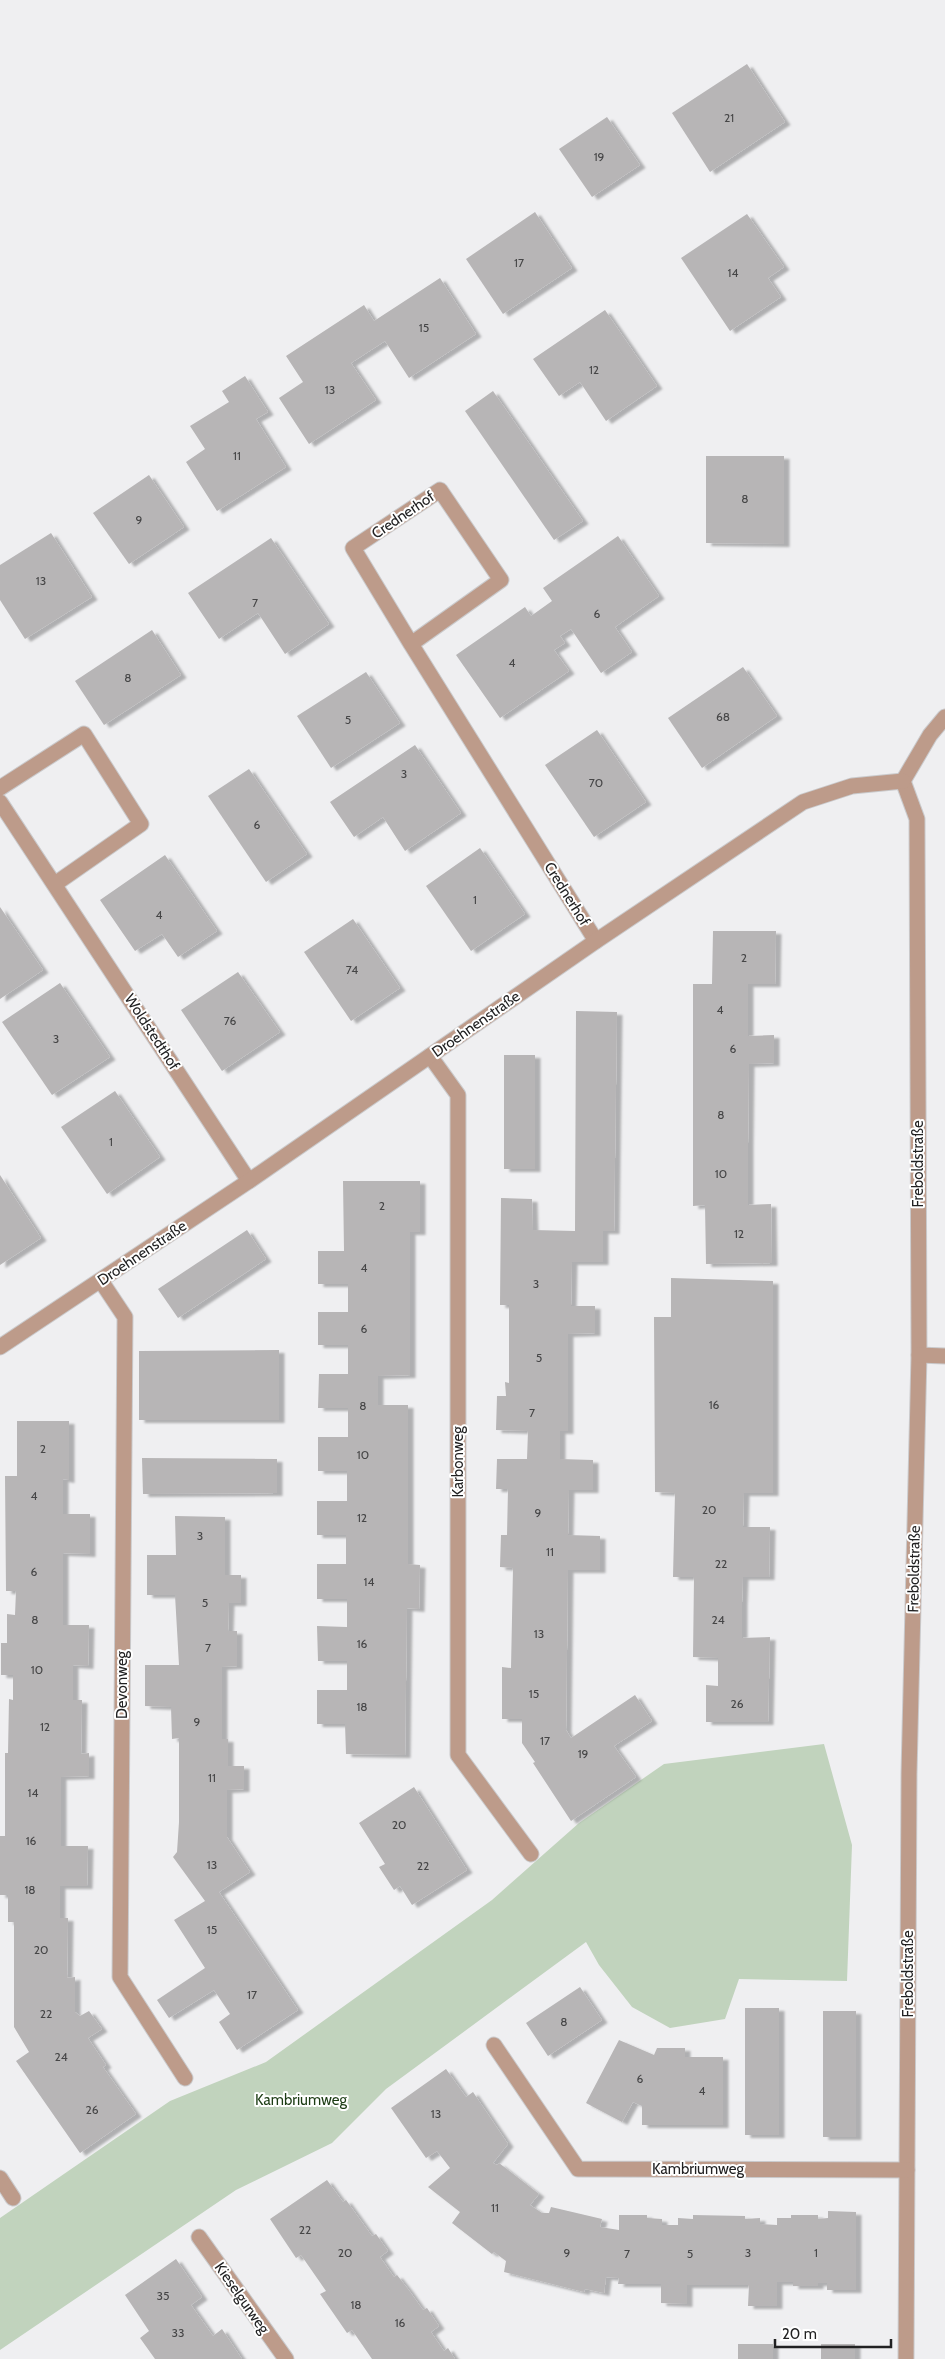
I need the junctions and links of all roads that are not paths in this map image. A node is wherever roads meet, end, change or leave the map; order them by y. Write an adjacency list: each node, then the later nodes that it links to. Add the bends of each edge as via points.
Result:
1 (411, 644): 1 (street, Crednerhof, via 501,580 440,490 353,548); 7 (street, Crednerhof)
2 (945, 717): 3 (street, via 930,735)
3 (904, 781): 7 (street, Droehnenstraße, via 852,786 803,802); 12 (street, Freboldstraße, via 917,818)
4 (0, 788): 6 (street, via 84,734 141,824)
5 (0, 802): 6 (street, Woldstedthof)
6 (55, 884): 9 (street, Woldstedthof)
7 (596, 941): 8 (street, Droehnenstraße)
8 (430, 1056): 9 (street, Droehnenstraße); 14 (street, Karbonweg, via 458,1095 458,1755)
9 (249, 1181): 10 (street, Droehnenstraße)
10 (101, 1281): 11 (street, Droehnenstraße); 16 (street, Devonweg, via 125,1317 120,1977)
11 (0, 1347)
12 (919, 1355): 13 (street); 17 (street, Freboldstraße, via 909,1774)
13 (945, 1356)
14 (531, 1854)
15 (494, 2045): 17 (street, Kambriumweg, via 578,2169)
16 (185, 2078)
17 (907, 2170): 22 (street, Freboldstraße)
18 (0, 2178): 19 (street)
19 (12, 2198)
20 (199, 2236): 21 (street, Kieselgurweg)
21 (286, 2359)
22 (906, 2359)

